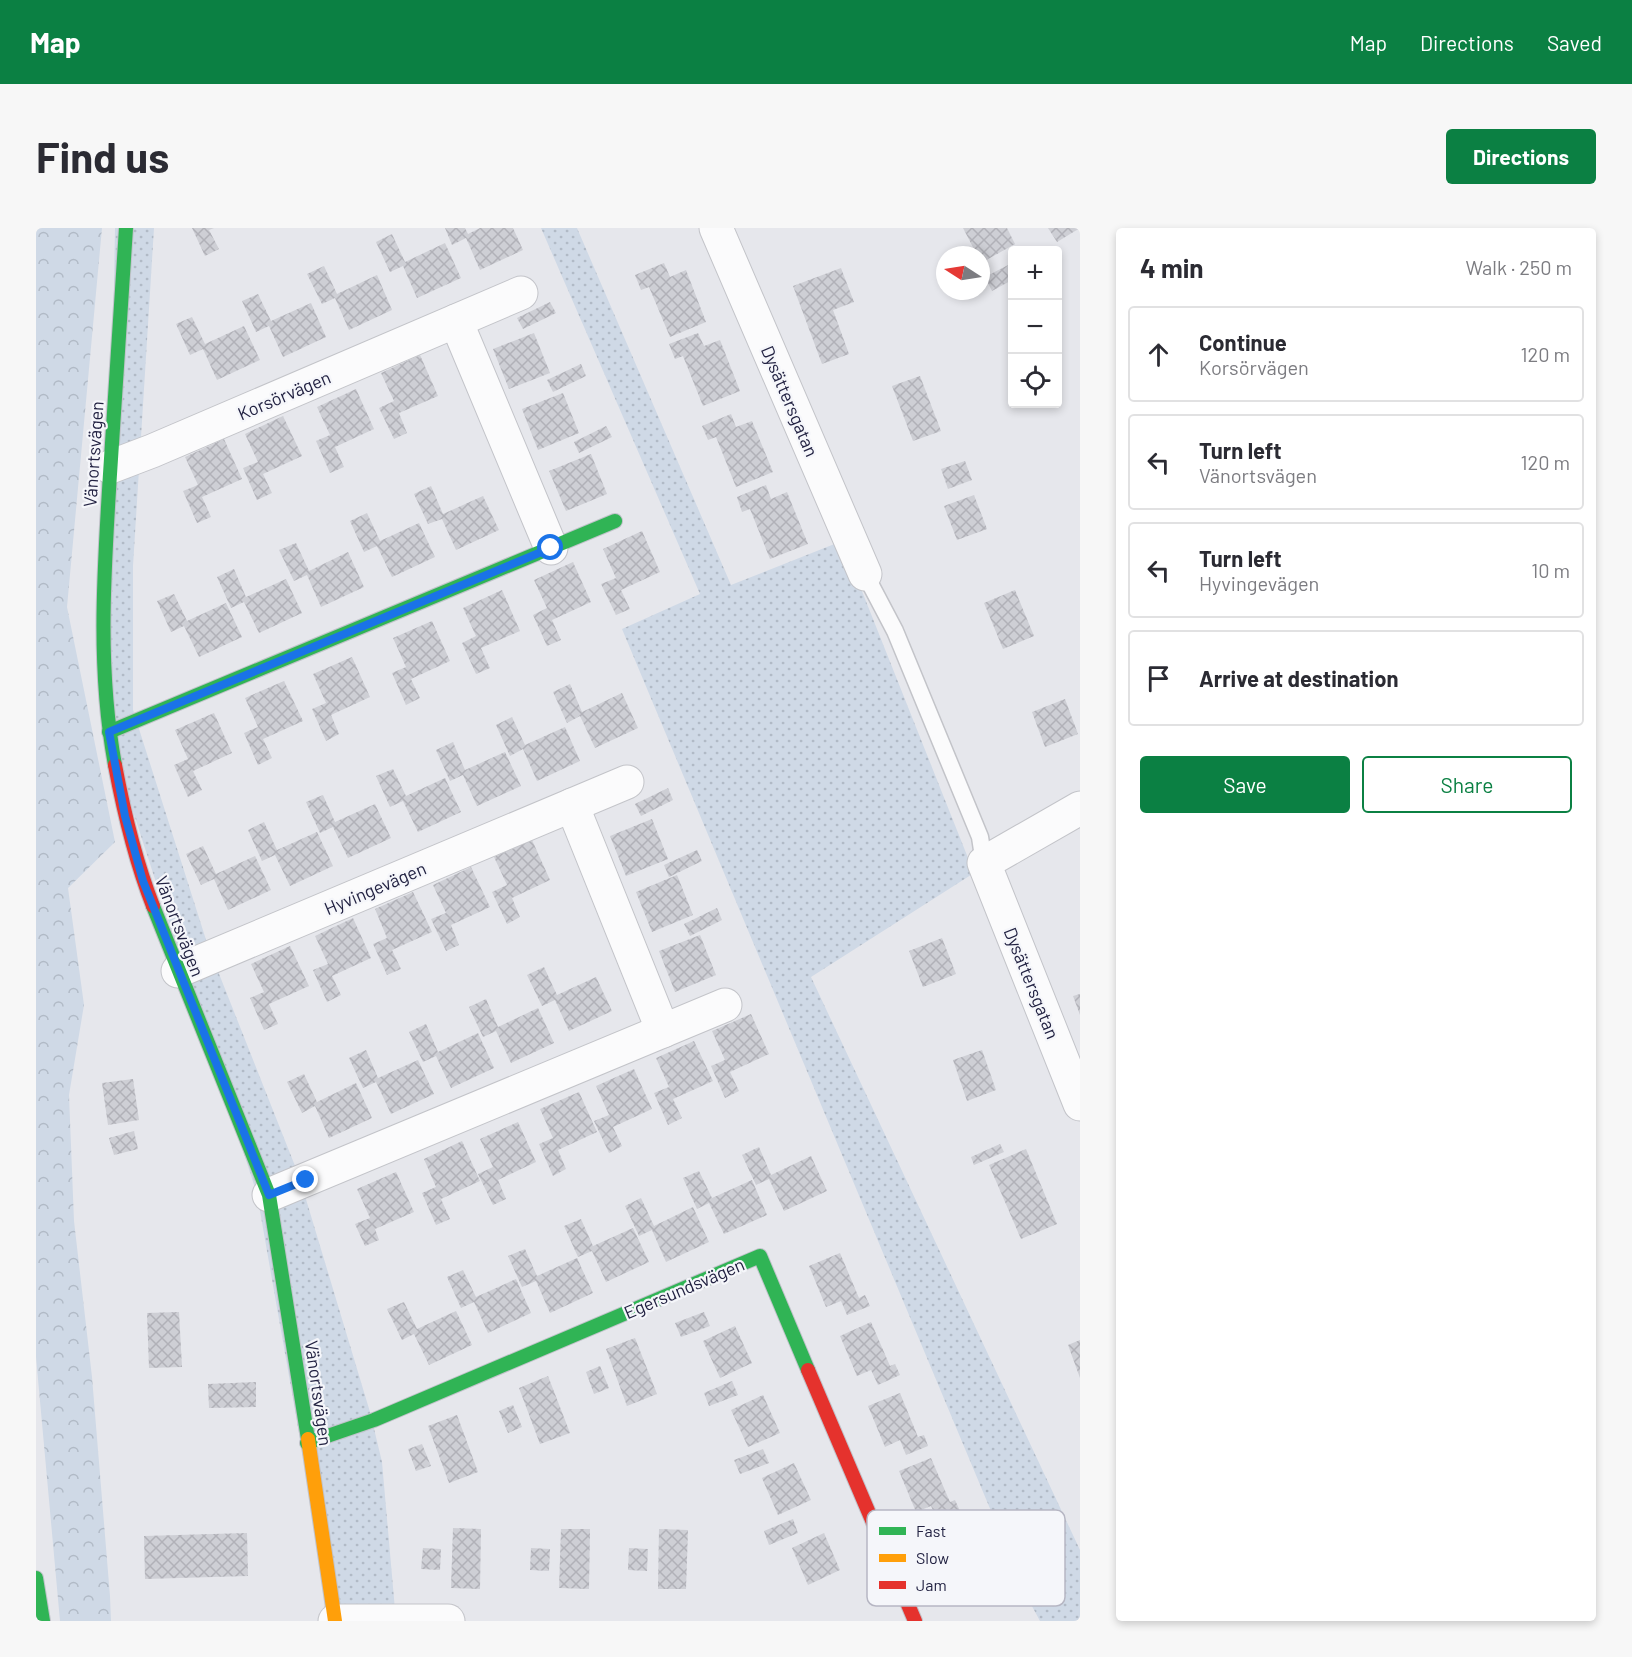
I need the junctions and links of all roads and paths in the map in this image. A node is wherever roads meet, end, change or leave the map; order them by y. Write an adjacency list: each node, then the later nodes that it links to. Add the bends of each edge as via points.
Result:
1 (126, 228): 5 (street, Vänortsvägen)
2 (716, 228): 8 (street, Dysättersgatan)
3 (521, 293): 4 (street, Korsörvägen)
4 (456, 321): 5 (street, Korsörvägen); 7 (street)
5 (110, 467): 9 (street, Vänortsvägen, via 102,618)
6 (615, 521): 7 (street)
7 (551, 548): 9 (street)
8 (865, 574): 13 (lane, via 895,631 980,837)
9 (109, 732): 14 (street, Vänortsvägen, via 140,870)
10 (627, 782): 11 (street, Hyvingevägen)
11 (572, 805): 14 (street, Hyvingevägen); 16 (street)
12 (1080, 808): 13 (street)
13 (984, 863): 17 (street, Dysättersgatan)
14 (178, 971): 18 (street, Vänortsvägen)
15 (725, 1005): 16 (street)
16 (663, 1031): 18 (street)
17 (1080, 1104)
18 (269, 1195): 19 (street, Vänortsvägen)
19 (308, 1443): 20 (street, Egersundsvägen, via 374,1420 760,1256); 24 (street, Vänortsvägen)
20 (868, 1510)
21 (36, 1578): 23 (street)
22 (909, 1606): 26 (street, Egersundsvägen)
23 (43, 1621)
24 (335, 1621): 25 (street)
25 (448, 1621)
26 (915, 1621)

